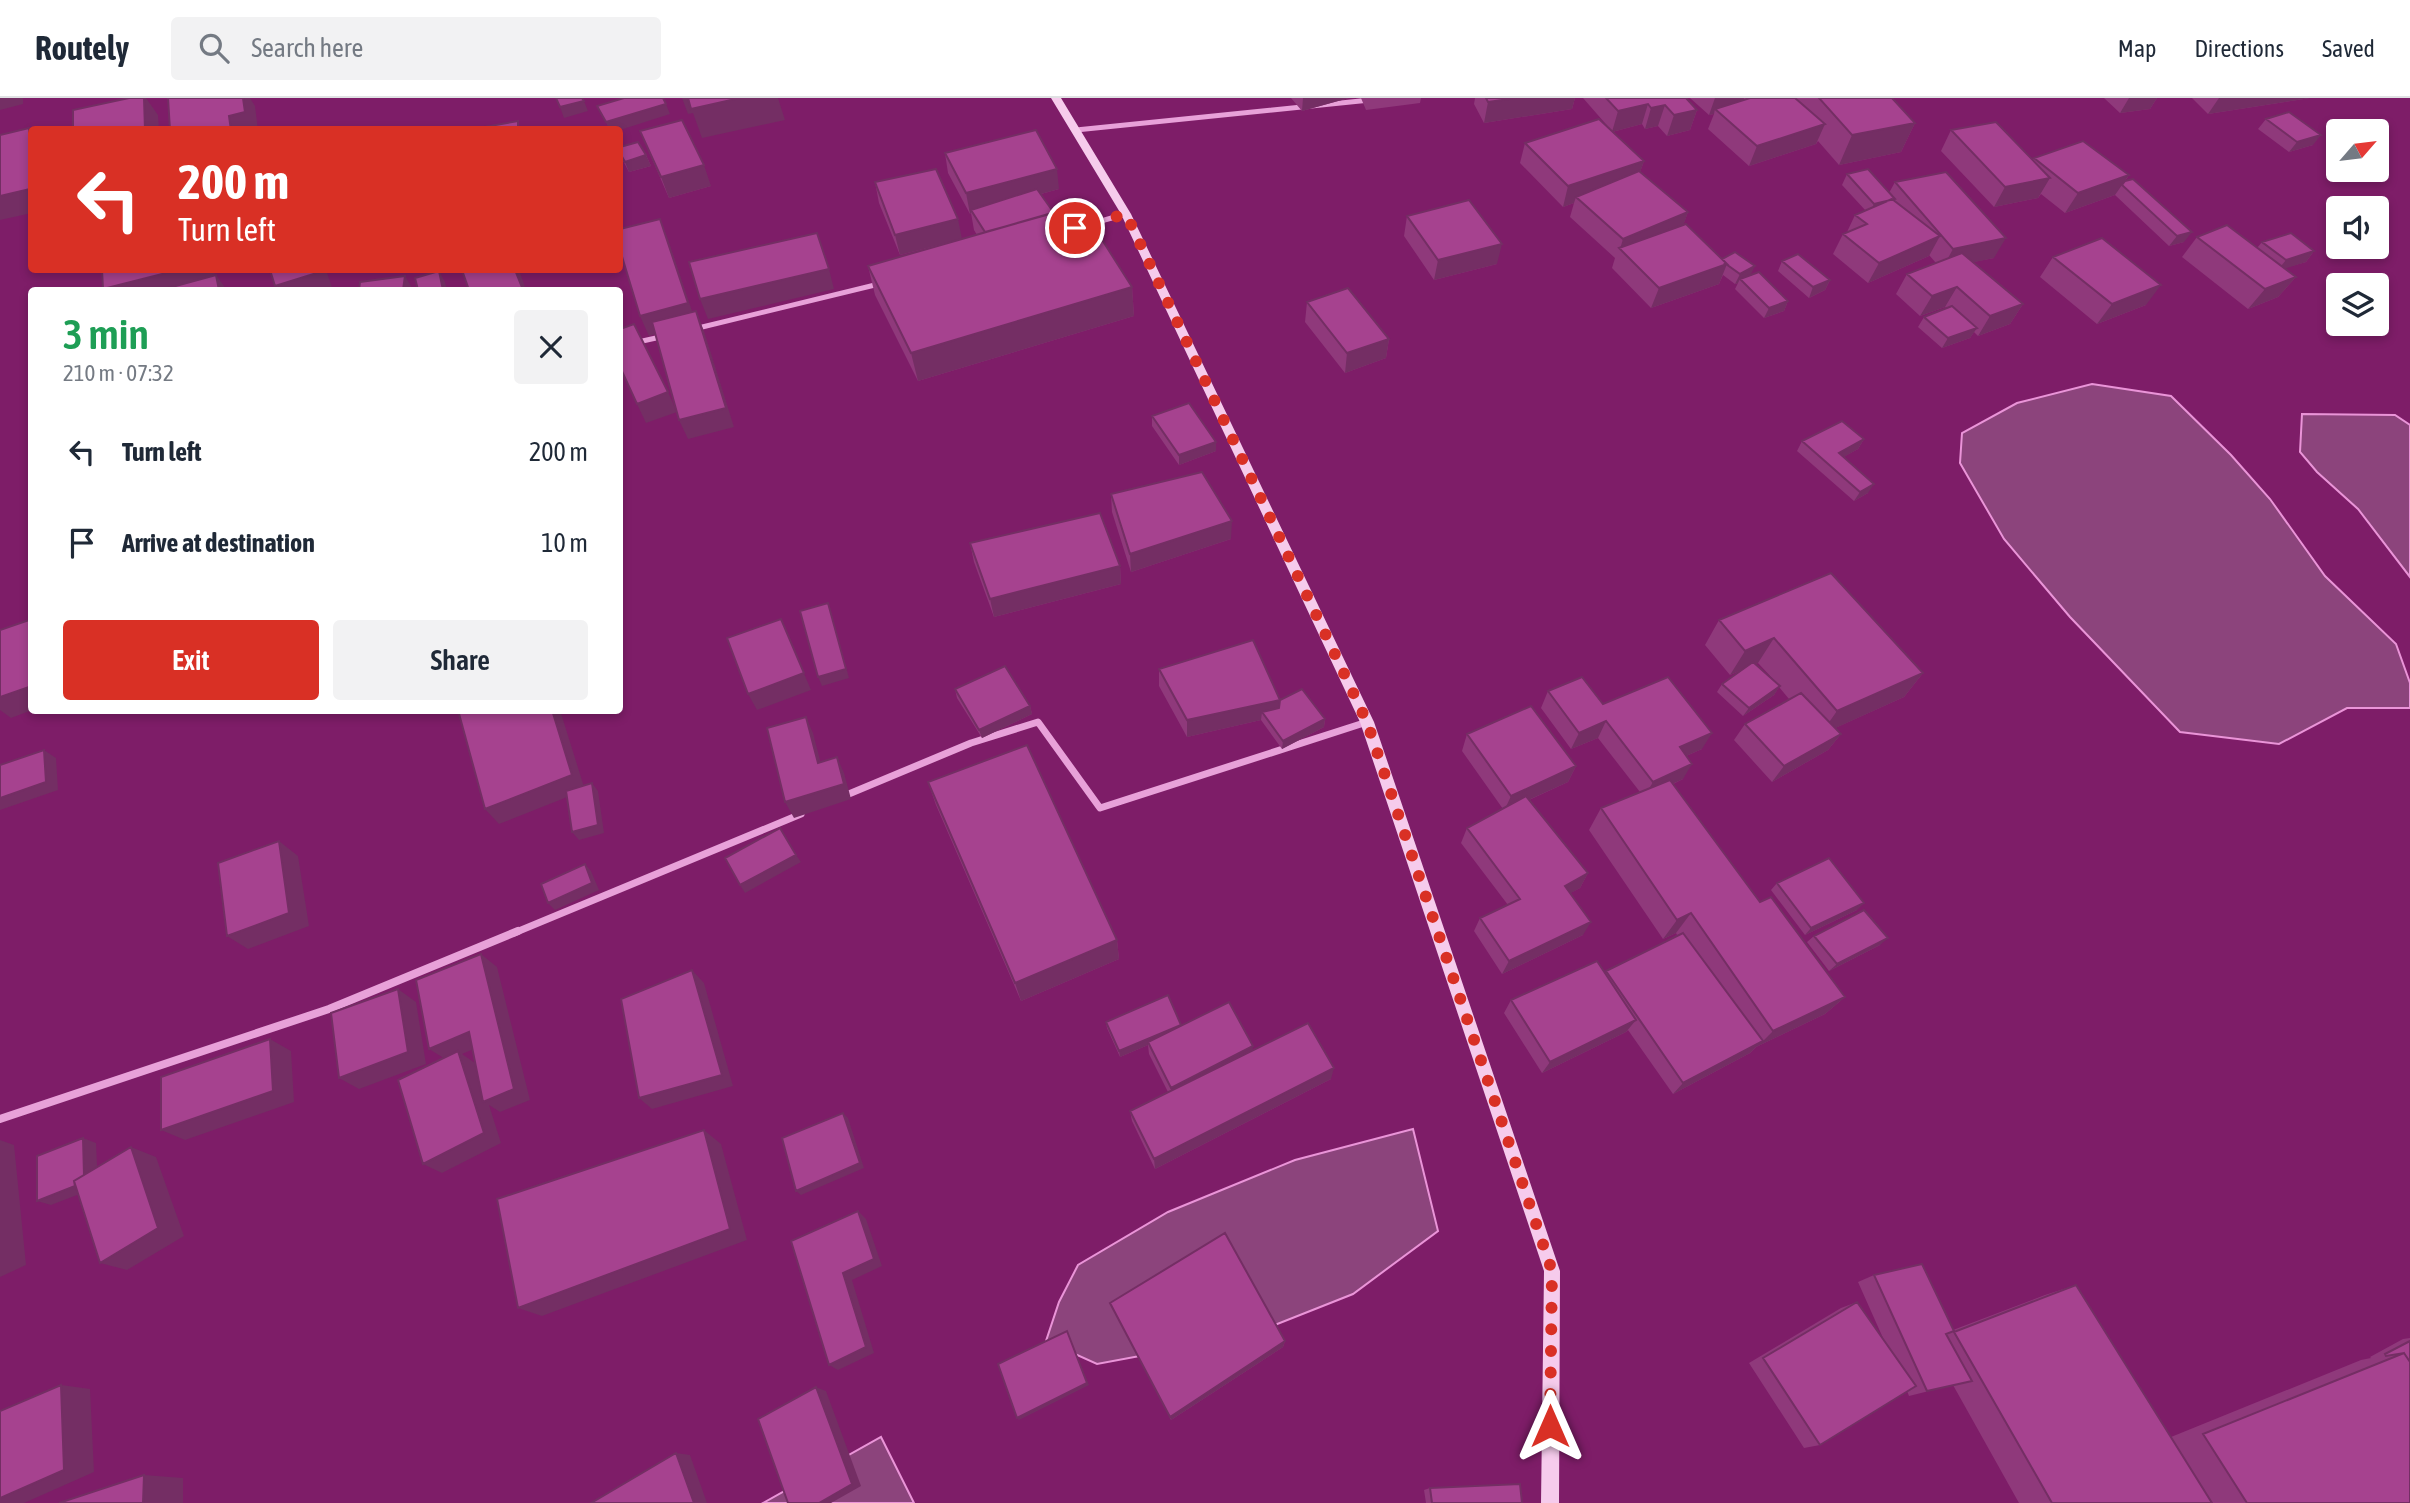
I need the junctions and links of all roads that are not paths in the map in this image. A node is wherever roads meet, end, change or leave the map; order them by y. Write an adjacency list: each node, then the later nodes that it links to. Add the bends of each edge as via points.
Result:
1 (1055, 98): 3 (street)
2 (1381, 99): 3 (street)
3 (1076, 130): 4 (street)
4 (1126, 214): 5 (street); 10 (street)
5 (1072, 229)
6 (885, 282): 7 (street)
7 (691, 330)
8 (678, 333): 9 (street)
9 (623, 345)
10 (1367, 722): 11 (street, via 1100,808 1038,722 971,743); 14 (street, via 1552,1271)
11 (830, 802)
12 (804, 812): 13 (street, via 329,1009)
13 (0, 1119)
14 (1550, 1503)

